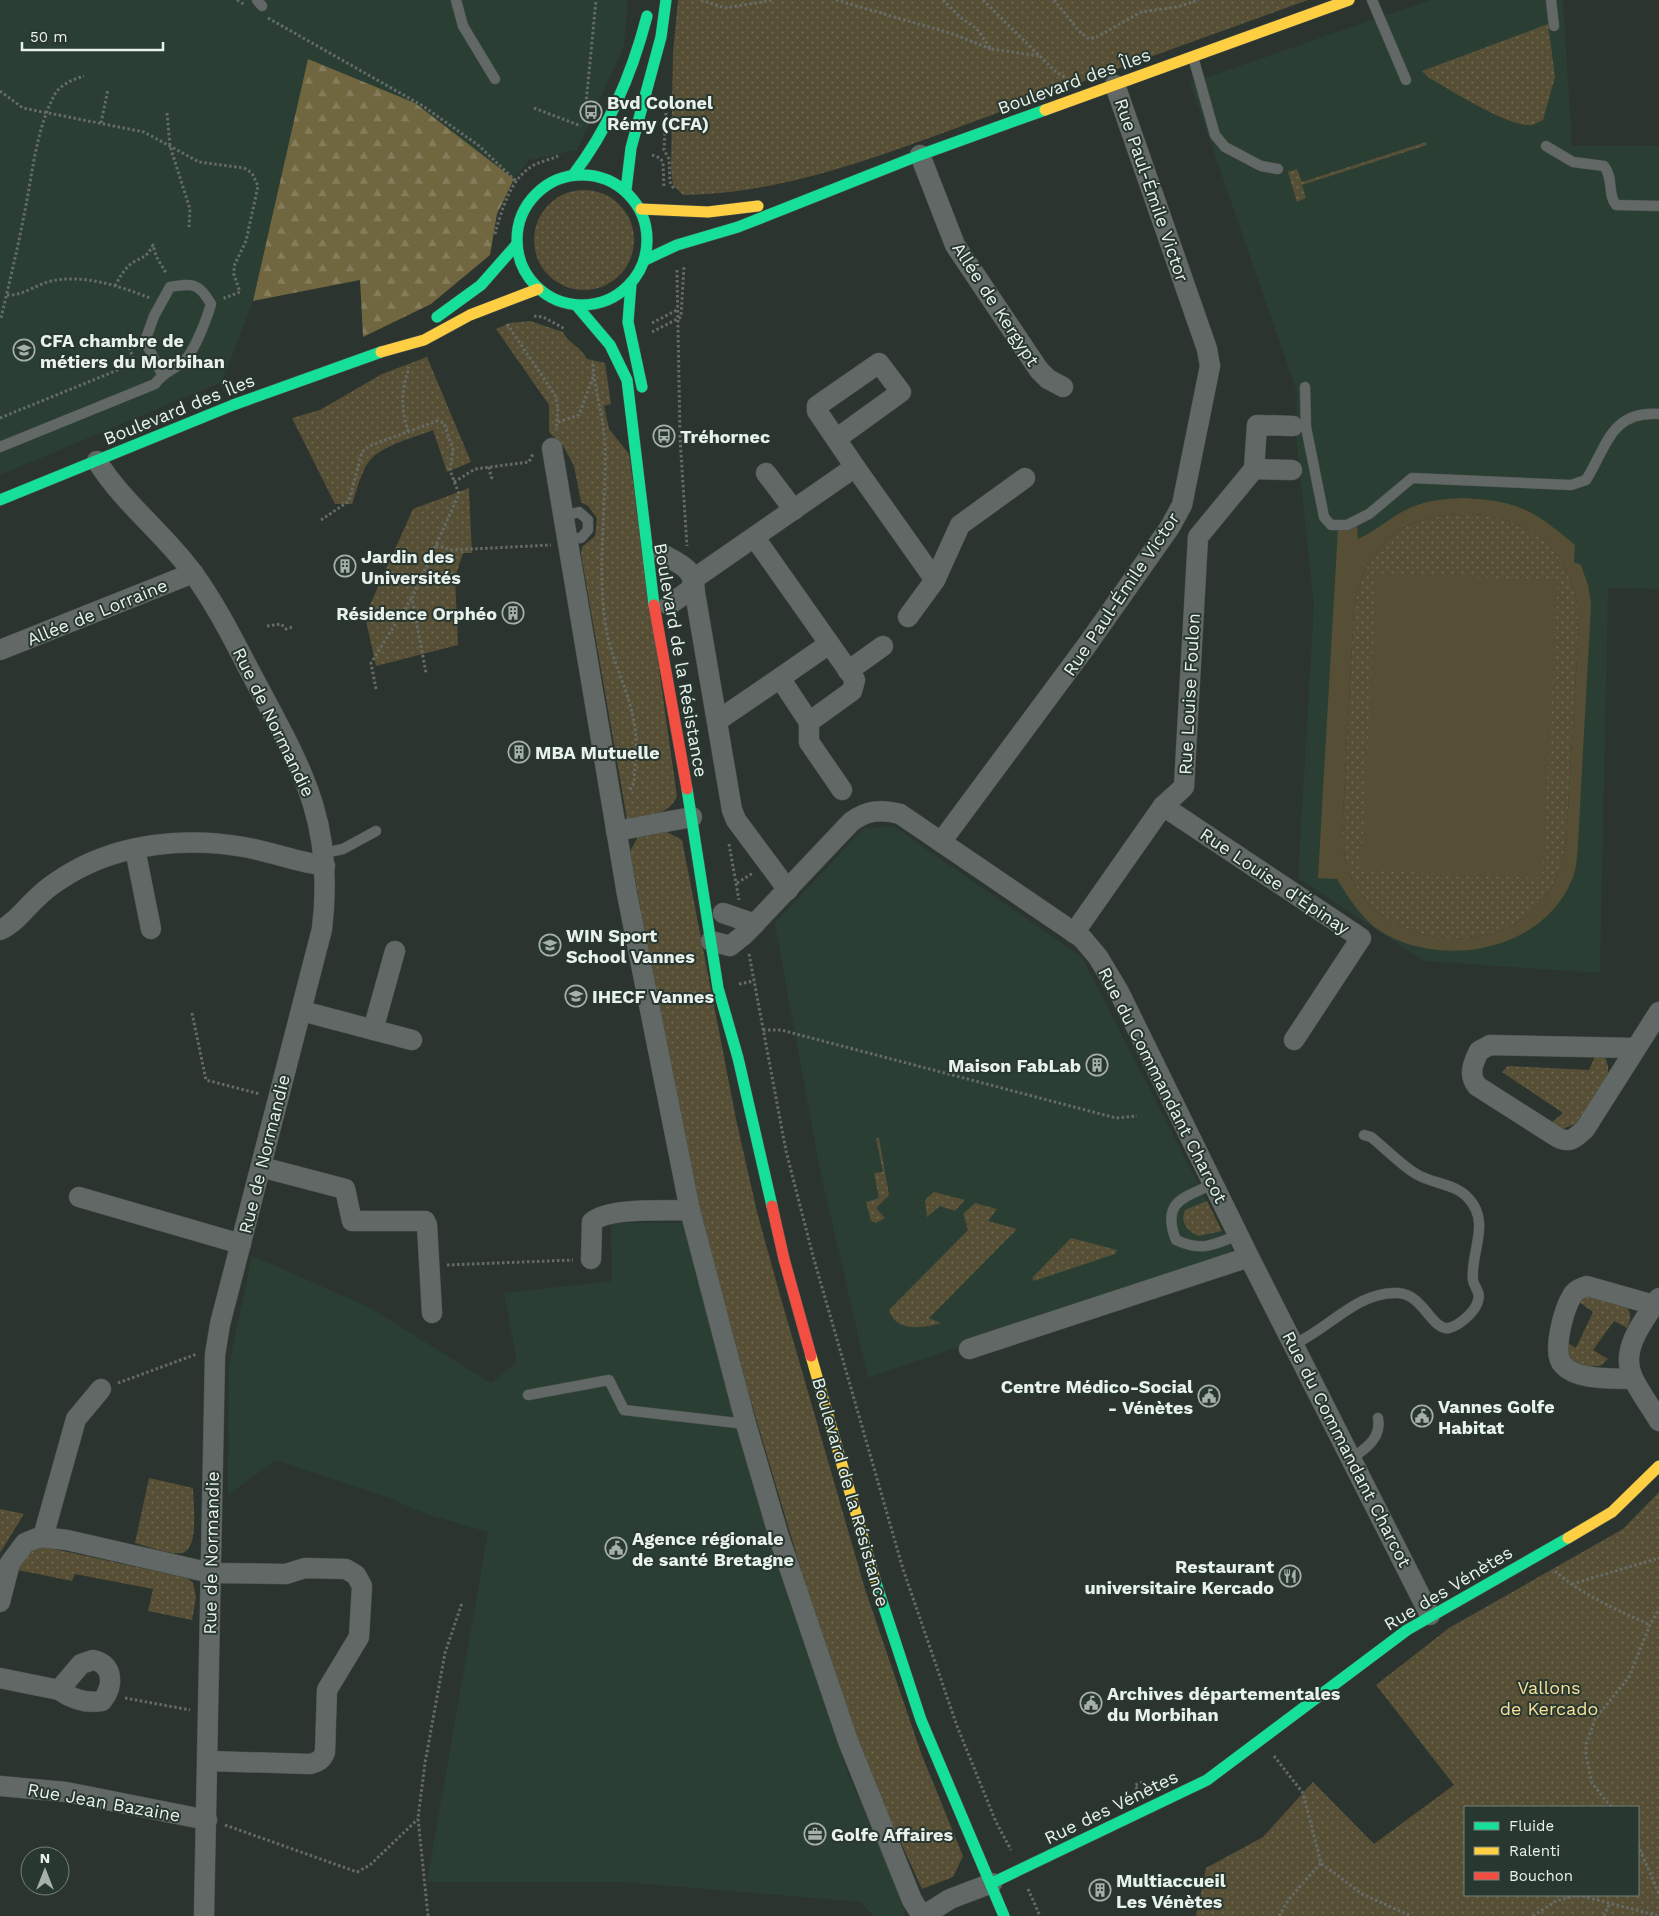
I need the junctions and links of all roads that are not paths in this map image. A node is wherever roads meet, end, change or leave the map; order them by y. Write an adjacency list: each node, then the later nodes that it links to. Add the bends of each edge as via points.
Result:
1 (456, 0): 9 (lane, via 463,26)
2 (666, 0): 16 (main road, via 661,37 631,148)
3 (1349, 0): 8 (main road, Boulevard des Îles)
4 (1372, 0): 10 (lane)
5 (1551, 0): 7 (lane)
6 (645, 5): 15 (main road, via 634,59 602,137)
7 (1554, 26)
8 (1192, 57): 11 (main road, Boulevard des Îles); 14 (lane, via 1215,135 1225,147 1261,166)
9 (495, 79)
10 (1406, 80)
11 (1115, 84): 13 (main road, Boulevard des Îles); 64 (street, Rue Paul-Émile Victor, via 1207,349 1210,366 1182,505 1088,646)
12 (1546, 146): 18 (lane, via 1573,162 1604,166 1610,174 1612,201 1616,205)
13 (920, 155): 17 (main road, Boulevard des Îles); 29 (street, Allée de Kergypt, via 954,245 1038,370)
14 (1278, 169)
15 (573, 175): 16 (main road, via 592,175 610,180); 20 (main road, via 548,184 528,203 519,223)
16 (626, 190): 19 (main road)
17 (811, 197): 19 (main road, Boulevard des Îles, via 708,212); 21 (main road, Boulevard des Îles, via 738,227 677,245)
18 (1659, 206)
19 (641, 209): 21 (main road, via 647,226)
20 (517, 244): 23 (main road, via 527,276); 25 (main road, via 482,282)
21 (645, 260): 22 (main road)
22 (631, 284): 24 (main road, via 615,297 596,304); 31 (main road, via 627,314)
23 (538, 288): 24 (main road, via 562,302); 27 (main road, Boulevard des Îles, via 470,315 424,340)
24 (576, 305): 61 (main road, Boulevard de la Résistance, via 613,352 627,380 658,636)
25 (427, 322)
26 (410, 331): 27 (main road, Boulevard des Îles)
27 (373, 354): 37 (main road, Boulevard des Îles, via 233,405)
28 (162, 374): 28 (lane, via 173,370 187,358 207,316 211,304 204,291 196,285 172,287 145,341); 35 (lane, via 155,384)
29 (1063, 387)
30 (1305, 387): 32 (lane, via 1308,436 1324,517 1330,525 1347,525 1369,514 1412,478 1571,485 1586,480 1611,433 1626,419)
31 (645, 398)
32 (1659, 414)
33 (1293, 426): 39 (street, via 1257,425)
34 (836, 439): 38 (street)
35 (0, 447)
36 (552, 448): 62 (street)
37 (97, 461): 43 (main road, Boulevard des Îles); 47 (street, Rue de Normandie)
38 (855, 467): 44 (street); 49 (street)
39 (1254, 469): 40 (street); 60 (street, Rue Louise Foulon, via 1198,537 1184,787)
40 (1292, 470)
41 (766, 473): 44 (street)
42 (1025, 478): 49 (street, via 960,525)
43 (0, 500)
44 (794, 510): 45 (street)
45 (755, 538): 48 (street); 52 (street)
46 (662, 556): 48 (street, via 688,569)
47 (193, 573): 54 (street, Allée de Lorraine); 66 (street, Rue de Normandie, via 214,604 299,764 317,813)
48 (695, 578): 50 (street, via 690,590); 57 (street)
49 (934, 580): 51 (street)
50 (669, 602)
51 (908, 617)
52 (829, 644): 55 (street); 56 (street)
53 (883, 646): 55 (street)
54 (0, 650)
55 (848, 671): 58 (street, via 855,680 852,691)
56 (780, 678): 57 (street); 58 (street)
57 (717, 721): 67 (street, via 736,820)
58 (809, 722): 59 (street, via 809,742)
59 (842, 790)
60 (1163, 806): 72 (street, Rue Louise Foulon); 80 (street, Rue Louise d'Épinay, via 1360,938)
61 (692, 817): 62 (street); 73 (main road, Boulevard de la Résistance)
62 (616, 830): 87 (street, via 649,1015)
63 (376, 831): 66 (lane)
64 (941, 842): 67 (street, Rue du Commandant Charcot, via 900,814 868,812 851,822); 72 (street, Rue du Commandant Charcot)
65 (135, 849): 66 (street, via 182,843 230,845); 70 (street); 71 (street, via 75,870 42,892)
66 (325, 859): 75 (street, Rue de Normandie, via 322,929)
67 (788, 890): 69 (street, Rue du Commandant Charcot)
68 (723, 908): 69 (street); 73 (main road, Boulevard de la Résistance)
69 (755, 924): 73 (street, Rue du Commandant Charcot)
70 (151, 929)
71 (0, 930)
72 (1074, 932): 85 (street, Rue du Commandant Charcot, via 1108,972)
73 (730, 947): 82 (main road, Boulevard de la Résistance, via 718,988)
74 (394, 951): 78 (street)
75 (302, 1011): 78 (street); 84 (street, Rue de Normandie)
76 (737, 1012): 82 (main road, Boulevard de la Résistance)
77 (1659, 1012): 81 (street)
78 (373, 1030): 79 (street)
79 (412, 1040)
80 (1294, 1040)
81 (1635, 1048): 81 (street, via 1490,1045 1479,1051 1472,1078 1477,1086 1557,1137 1570,1141 1584,1129)
82 (738, 1058): 114 (main road, Boulevard de la Résistance, via 784,1259 877,1588 921,1720)
83 (1364, 1135): 94 (lane, via 1371,1137 1416,1175 1458,1190 1470,1198 1480,1223 1473,1273 1473,1282 1480,1294 1478,1302 1468,1316 1447,1328 1438,1326 1423,1305 1411,1296 1389,1293 1341,1312 1318,1332)
84 (260, 1167): 89 (street, Rue de Normandie); 93 (street, via 345,1189 352,1222 425,1221)
85 (1213, 1184): 88 (street, Rue du Commandant Charcot); 88 (lane, via 1186,1197 1170,1213 1176,1240 1208,1247)
86 (79, 1197): 89 (street)
87 (690, 1210): 91 (street, via 612,1213 597,1217 592,1222); 102 (street)
88 (1238, 1235): 90 (street, Rue du Commandant Charcot)
89 (241, 1244): 106 (street, Rue de Normandie, via 215,1355)
90 (1249, 1257): 94 (street, Rue du Commandant Charcot); 95 (street)
91 (591, 1259)
92 (1657, 1301): 96 (street, via 1632,1345 1629,1359); 96 (street, via 1588,1286 1581,1288 1570,1298 1556,1346 1563,1366 1578,1374)
93 (432, 1313)
94 (1294, 1344): 103 (street, Rue du Commandant Charcot)
95 (969, 1349)
96 (1636, 1382): 99 (street); 101 (street)
97 (101, 1389): 105 (street, via 76,1418)
98 (528, 1395): 102 (lane, via 609,1380 624,1410)
99 (1659, 1397)
100 (1378, 1418): 103 (lane, via 1378,1433)
101 (1659, 1421)
102 (746, 1424): 117 (street, via 779,1537 848,1740 912,1900)
103 (1352, 1458): 108 (street, Rue du Commandant Charcot)
104 (1659, 1466): 108 (main road, Rue des Vénètes, via 1612,1512)
105 (43, 1537): 106 (street); 107 (street, via 25,1543 10,1563)
106 (211, 1573): 111 (street, Rue de Normandie); 111 (street, via 286,1574 305,1568 346,1569 356,1575 362,1586 359,1637 327,1690 325,1752 320,1760 310,1764)
107 (0, 1602)
108 (1430, 1615): 114 (main road, Rue des Vénètes, via 1207,1780)
109 (0, 1678): 110 (street)
110 (59, 1690): 110 (street, via 82,1664 93,1660 108,1667 107,1695 102,1701 94,1703 69,1697)
111 (208, 1761): 113 (street, Rue de Normandie)
112 (0, 1786): 113 (street, Rue Jean Bazaine, via 66,1792)
113 (207, 1820): 116 (street, Rue de Normandie)
114 (992, 1883): 115 (main road, Boulevard de la Résistance); 117 (street, via 950,1898)
115 (1007, 1915)
116 (204, 1916)
117 (923, 1916)

